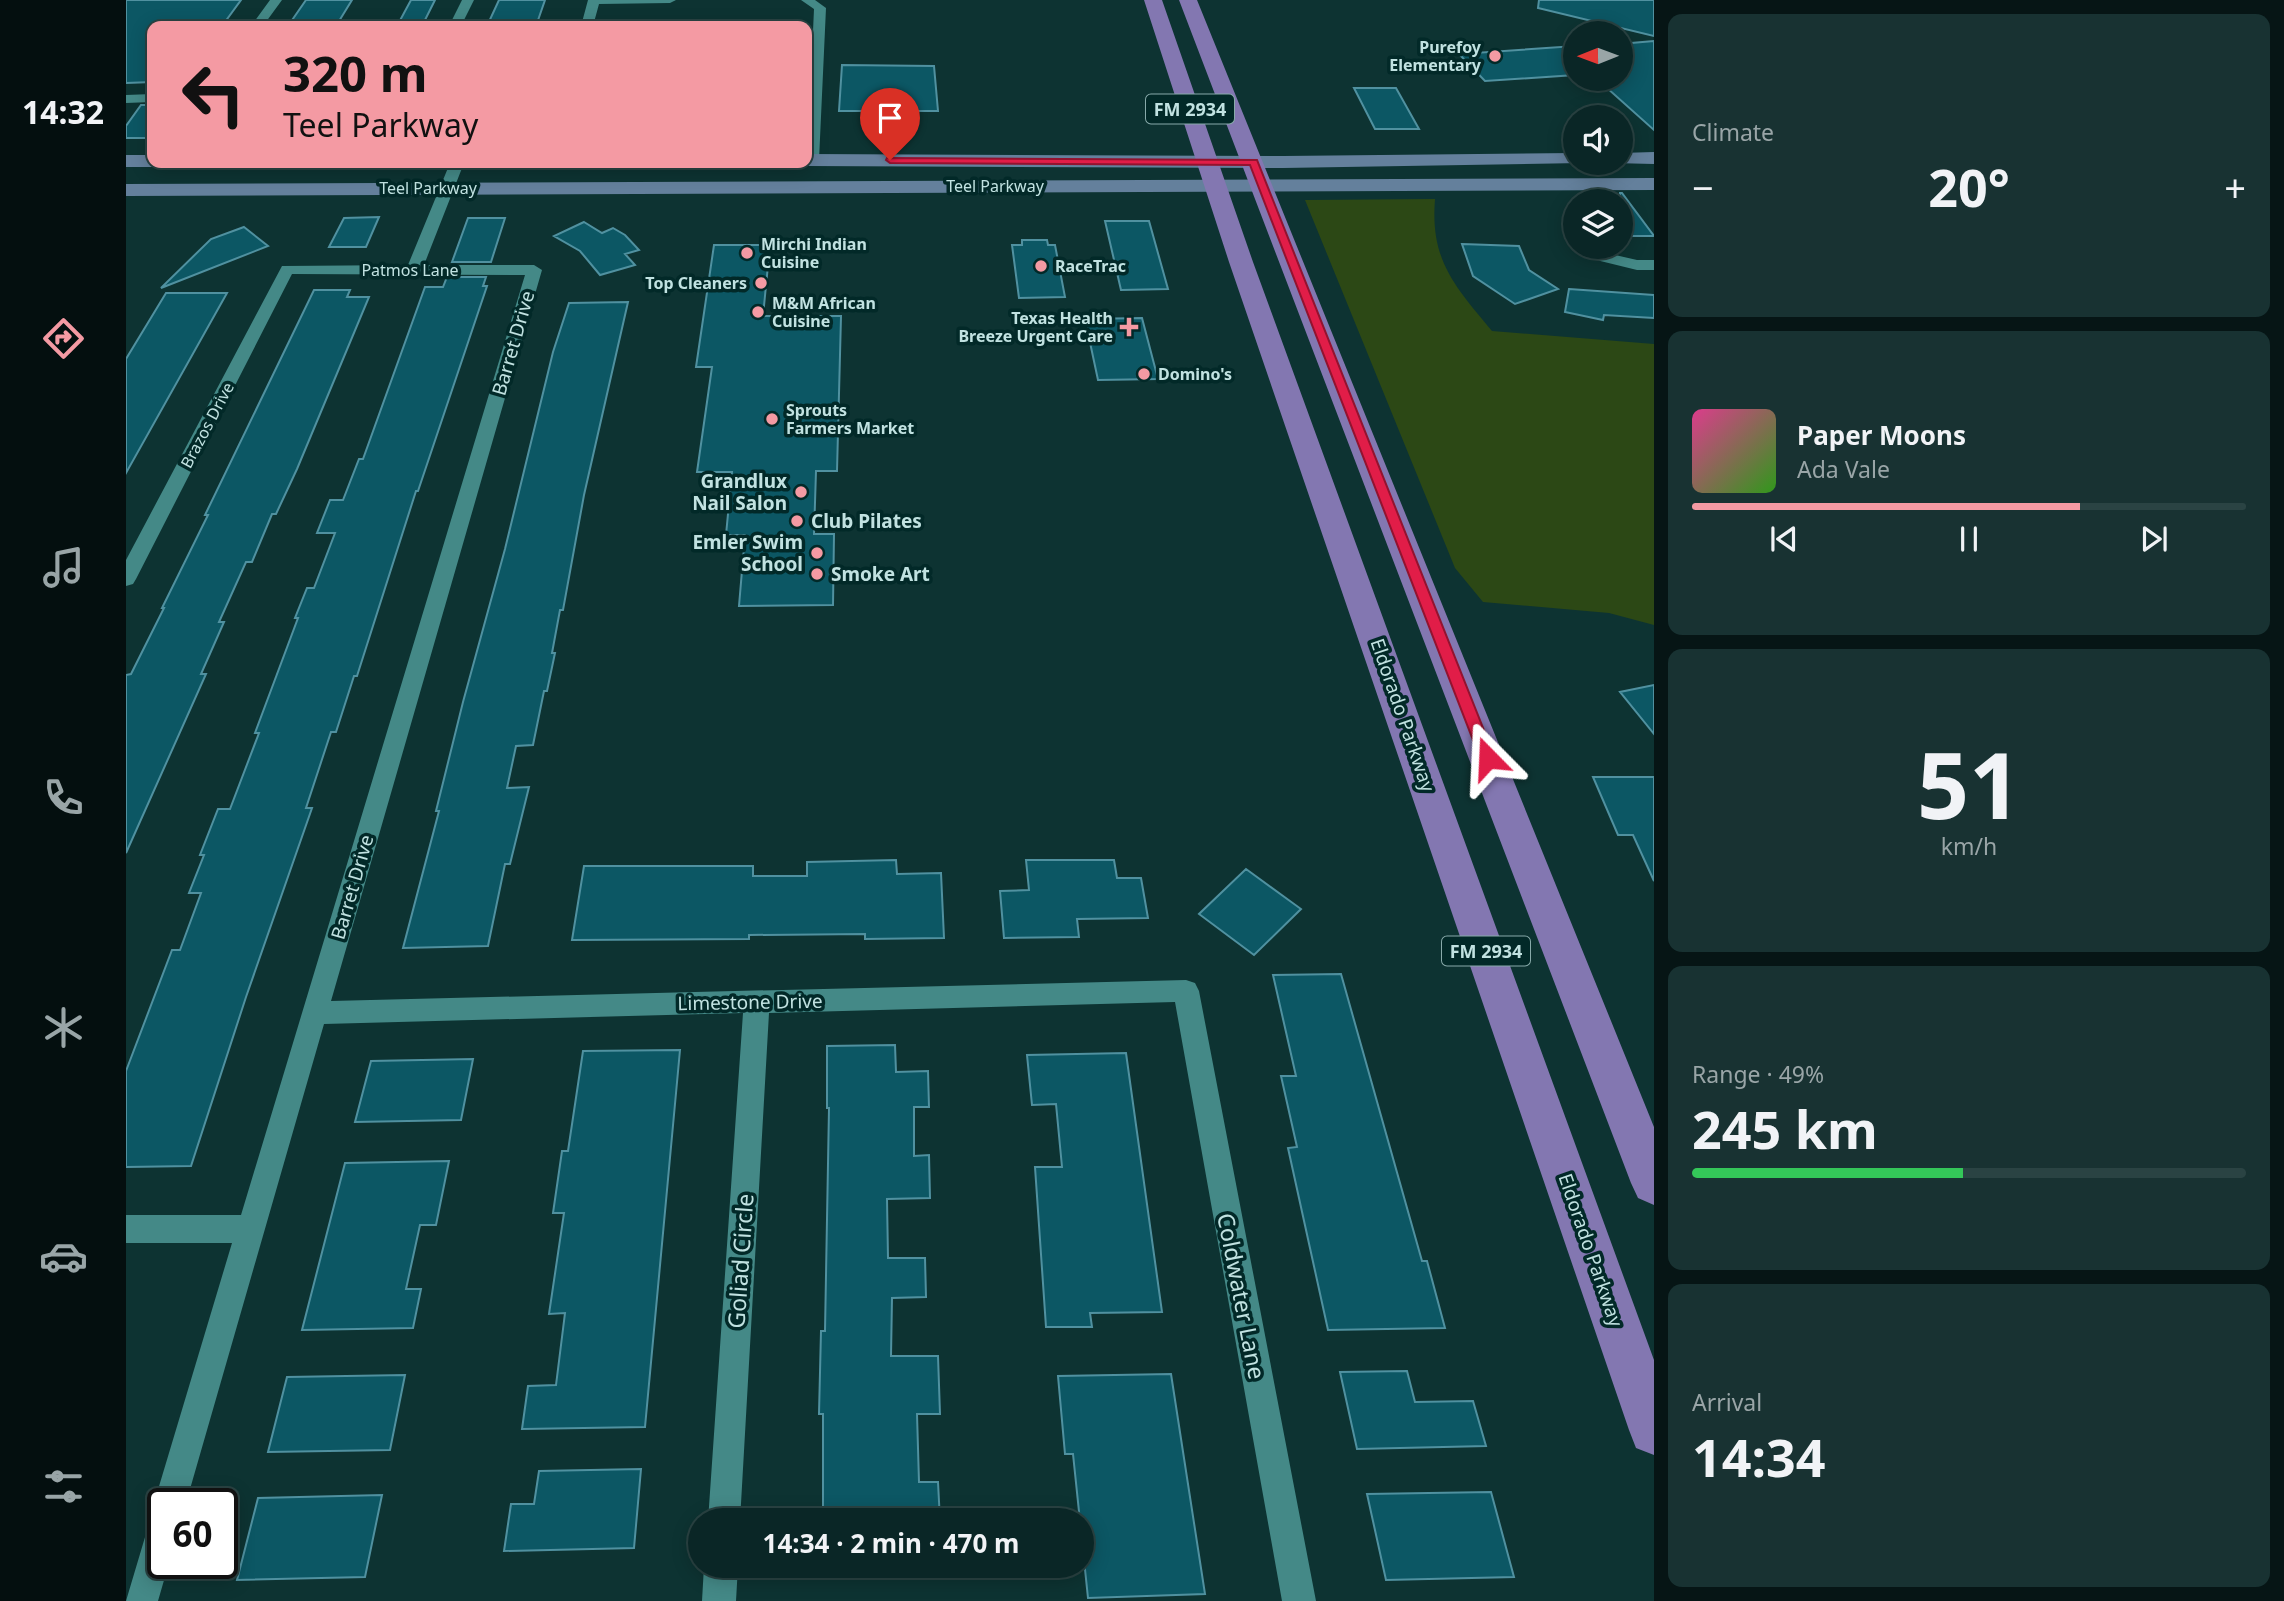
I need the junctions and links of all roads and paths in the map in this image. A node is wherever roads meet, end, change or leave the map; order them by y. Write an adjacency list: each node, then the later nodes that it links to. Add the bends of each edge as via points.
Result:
1 (276, 0): 8 (street)
2 (468, 0): 9 (street)
3 (670, 0): 7 (street)
4 (807, 0): 11 (street, via 820,8)
5 (1153, 0): 24 (main road, Eldorado Parkway / FM 2934)
6 (1188, 0): 20 (main road, FM 2934)
7 (594, 1): 10 (street)
8 (261, 21)
9 (457, 21)
10 (588, 21)
11 (812, 49)
12 (147, 98): 13 (street)
13 (126, 99)
14 (1654, 158): 16 (main road)
15 (1563, 159): 20 (main road, Teel Parkway)
16 (1633, 159)
17 (812, 160): 24 (main road, Teel Parkway)
18 (126, 161): 19 (main road)
19 (147, 161)
20 (1253, 162): 24 (main road, Teel Parkway); 26 (main road, FM 2934)
21 (455, 168): 28 (street)
22 (808, 168): 27 (main road)
23 (1633, 170): 25 (main road)
24 (1211, 174): 26 (main road, Teel Parkway); 27 (main road, Teel Parkway); 35 (main road, Eldorado Parkway / FM 2934)
25 (1647, 184): 26 (main road, Teel Parkway)
26 (1263, 185): 36 (main road, FM 2934)
27 (807, 187): 28 (main road, Teel Parkway)
28 (447, 188): 29 (main road, Teel Parkway); 33 (street)
29 (126, 190)
30 (1611, 259): 31 (street)
31 (1654, 265)
32 (286, 269): 33 (street, Patmos Lane); 37 (street, Brazos Drive)
33 (414, 270): 34 (street, Patmos Lane)
34 (534, 270): 40 (street, Barret Drive)
35 (1317, 471): 36 (main road); 44 (main road, Eldorado Parkway / FM 2934)
36 (1375, 471): 41 (main road, FM 2934)
37 (126, 579)
38 (1186, 991): 39 (street, Limestone Drive); 51 (street, Coldwater Lane)
39 (757, 1002): 40 (street, Limestone Drive); 46 (street, Goliad Circle)
40 (315, 1013): 43 (street, Barret Drive)
41 (1654, 1183)
42 (126, 1229): 43 (street)
43 (251, 1229): 45 (street, Barret Drive)
44 (1654, 1430)
45 (174, 1488)
46 (725, 1508)
47 (720, 1578): 50 (street)
48 (148, 1579): 49 (street)
49 (141, 1601)
50 (719, 1601)
51 (1299, 1601)

